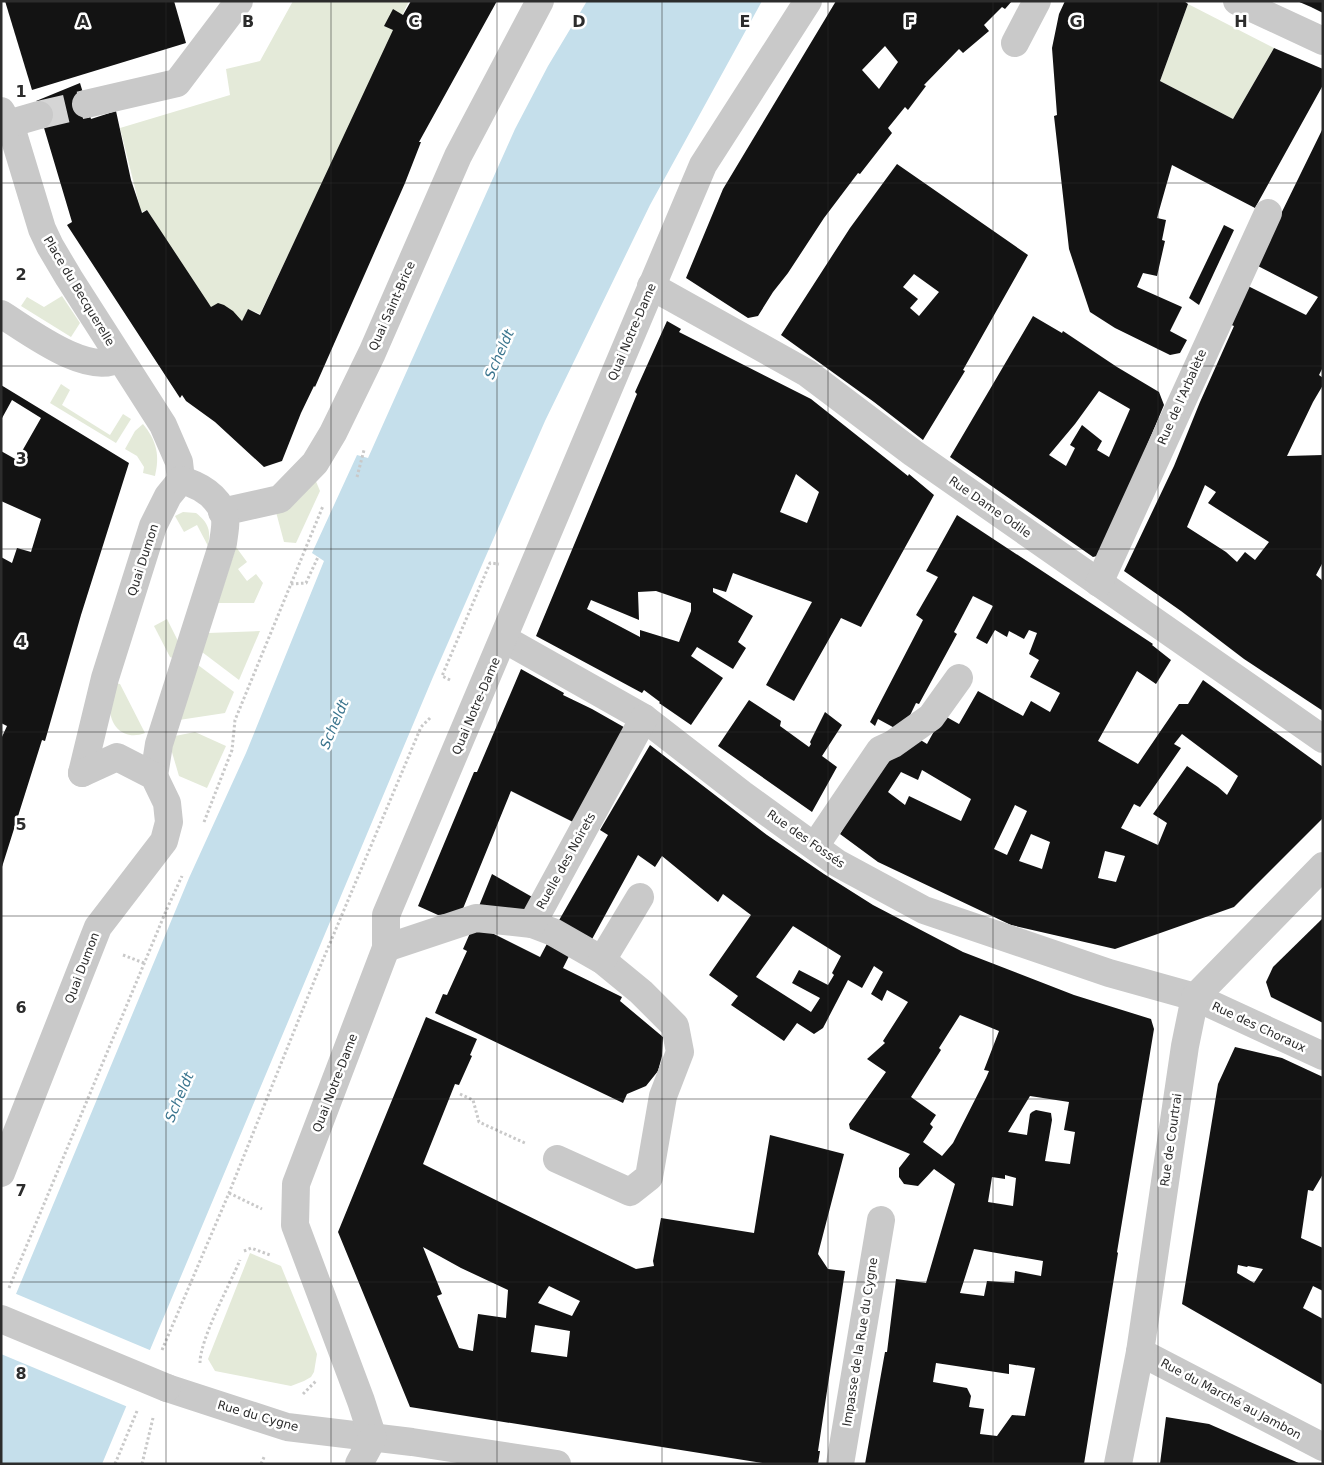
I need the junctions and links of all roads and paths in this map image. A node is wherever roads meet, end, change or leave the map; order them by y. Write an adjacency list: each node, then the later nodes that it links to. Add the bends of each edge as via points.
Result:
1 (239, 1): 8 (street, via 177,83)
2 (540, 1): 17 (street, Quai Saint-Brice, via 458,156 372,353 333,433 314,462 280,498)
3 (808, 1): 12 (street, Quai Notre-Dame, via 702,165)
4 (1037, 1): 7 (street)
5 (1238, 1): 6 (street)
6 (1323, 41)
7 (1015, 43)
8 (86, 104)
9 (39, 115): 10 (street)
10 (5, 117): 14 (street, Place du Becquerelle, via 50,246)
11 (1268, 213): 20 (street, Rue de l'Arbalète)
12 (651, 286): 20 (street, Rue Dame Odile, via 807,373 913,453); 22 (street, Quai Notre-Dame)
13 (1, 314): 14 (street, Place du Becquerelle, via 80,359 101,364)
14 (119, 358): 15 (street, Place du Becquerelle, via 163,425 179,462)
15 (181, 480): 17 (street, via 206,491 218,502); 27 (street, Quai Dumon, via 168,496 153,526 105,678 82,773 117,757)
16 (324, 502): 21 (path)
17 (222, 512): 27 (street, via 223,543 159,744)
18 (318, 557): 21 (path, via 306,583)
19 (507, 566): 24 (path, via 490,563 442,676)
20 (1099, 583): 26 (street, Rue Dame Odile)
21 (291, 584): 28 (path, via 235,720 232,750)
22 (504, 639): 25 (street, Rue des Fossés); 34 (street, Quai Notre-Dame, via 386,915)
23 (959, 678): 29 (street, via 931,718 880,750)
24 (456, 683)
25 (644, 718): 29 (street, Rue des Fossés); 33 (street, Ruelle des Noirets)
26 (1323, 739)
27 (154, 776): 42 (street, Quai Dumon, via 167,803 169,822 164,841 98,926)
28 (201, 829)
29 (815, 846): 38 (street, Rue des Fossés, via 837,863 924,910 1109,973)
30 (1323, 866): 38 (street)
31 (185, 871): 37 (path)
32 (640, 897): 36 (street)
33 (532, 924): 34 (street, Ruelle des Noirets, via 476,918); 36 (street)
34 (386, 948): 53 (street, Quai Notre-Dame, via 296,1184 295,1225)
35 (120, 954): 37 (path)
36 (602, 960): 41 (street, via 642,992 675,1026 680,1052 663,1096 649,1177 630,1192)
37 (144, 963): 46 (path)
38 (1195, 997): 39 (street, Rue des Choraux); 48 (street, Rue de Courtrai, via 1184,1046)
39 (1323, 1056)
40 (460, 1094): 41 (path, via 473,1100 479,1122)
41 (557, 1159)
42 (1, 1173)
43 (229, 1193): 49 (path)
44 (880, 1220): 59 (street, Impasse de la Rue du Cygne)
45 (240, 1260): 50 (path, via 200,1355)
46 (13, 1278)
47 (1, 1319): 53 (street, Rue du Cygne, bridge, via 167,1388 287,1426)
48 (1140, 1352): 54 (street, Rue du Marché au Jambon); 60 (street, Rue de Courtrai)
49 (160, 1357)
50 (200, 1371)
51 (138, 1410): 55 (path)
52 (154, 1414): 56 (path)
53 (373, 1438): 57 (street); 58 (street, Rue du Cygne)
54 (1323, 1447)
55 (116, 1464)
56 (142, 1464)
57 (359, 1464)
58 (557, 1464)
59 (840, 1464)
60 (1118, 1464)

